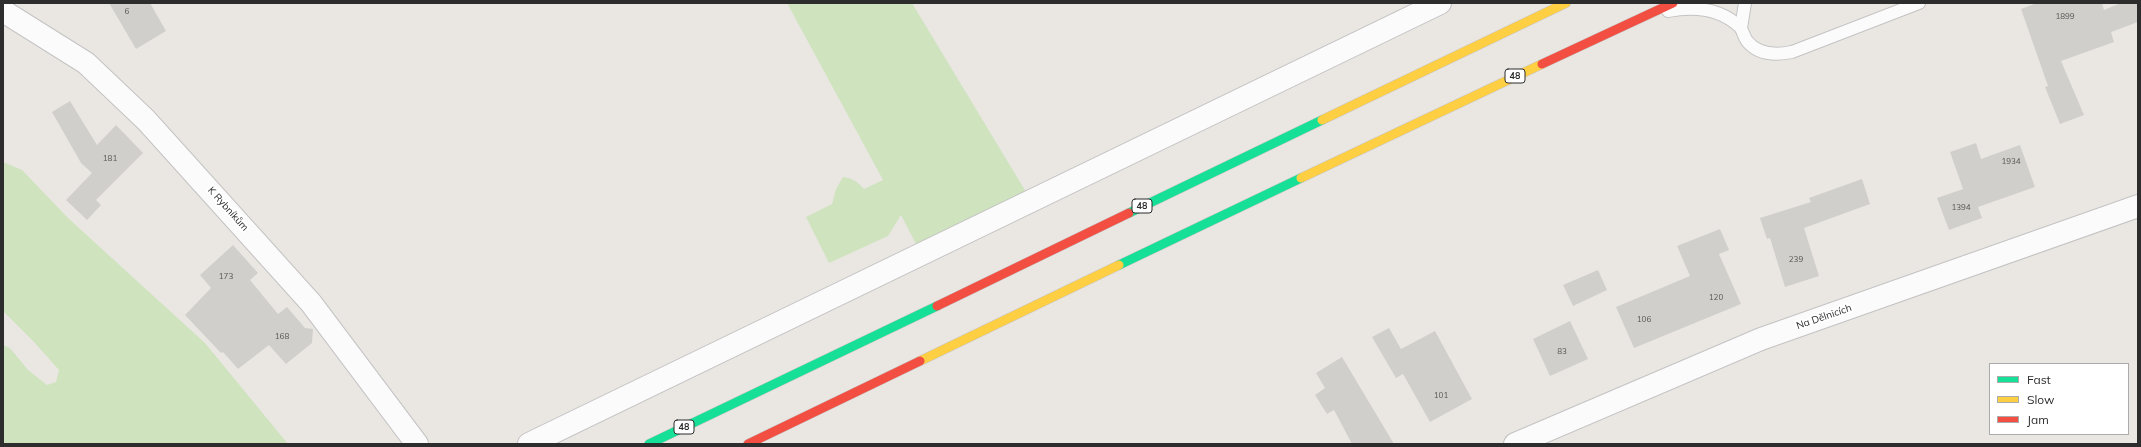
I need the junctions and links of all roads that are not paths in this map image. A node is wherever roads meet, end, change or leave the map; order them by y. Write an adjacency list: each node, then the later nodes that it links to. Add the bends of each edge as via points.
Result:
1 (1440, 3): 11 (street)
2 (1566, 3): 12 (highway, 48)
3 (1673, 3): 7 (highway, 48)
4 (1745, 3): 8 (lane)
5 (1920, 3): 8 (lane, via 1792,52 1777,55 1762,52 1748,42)
6 (3, 11): 10 (street, K Rybníkům, via 86,63 146,120 311,303)
7 (1646, 16): 8 (lane, via 1684,8 1708,9 1718,12); 13 (highway, 48, via 1385,137)
8 (1741, 28)
9 (2138, 206): 14 (street, Na Dělnicích, via 1762,339)
10 (417, 444)
11 (529, 444)
12 (650, 444)
13 (748, 444)
14 (1515, 444)

